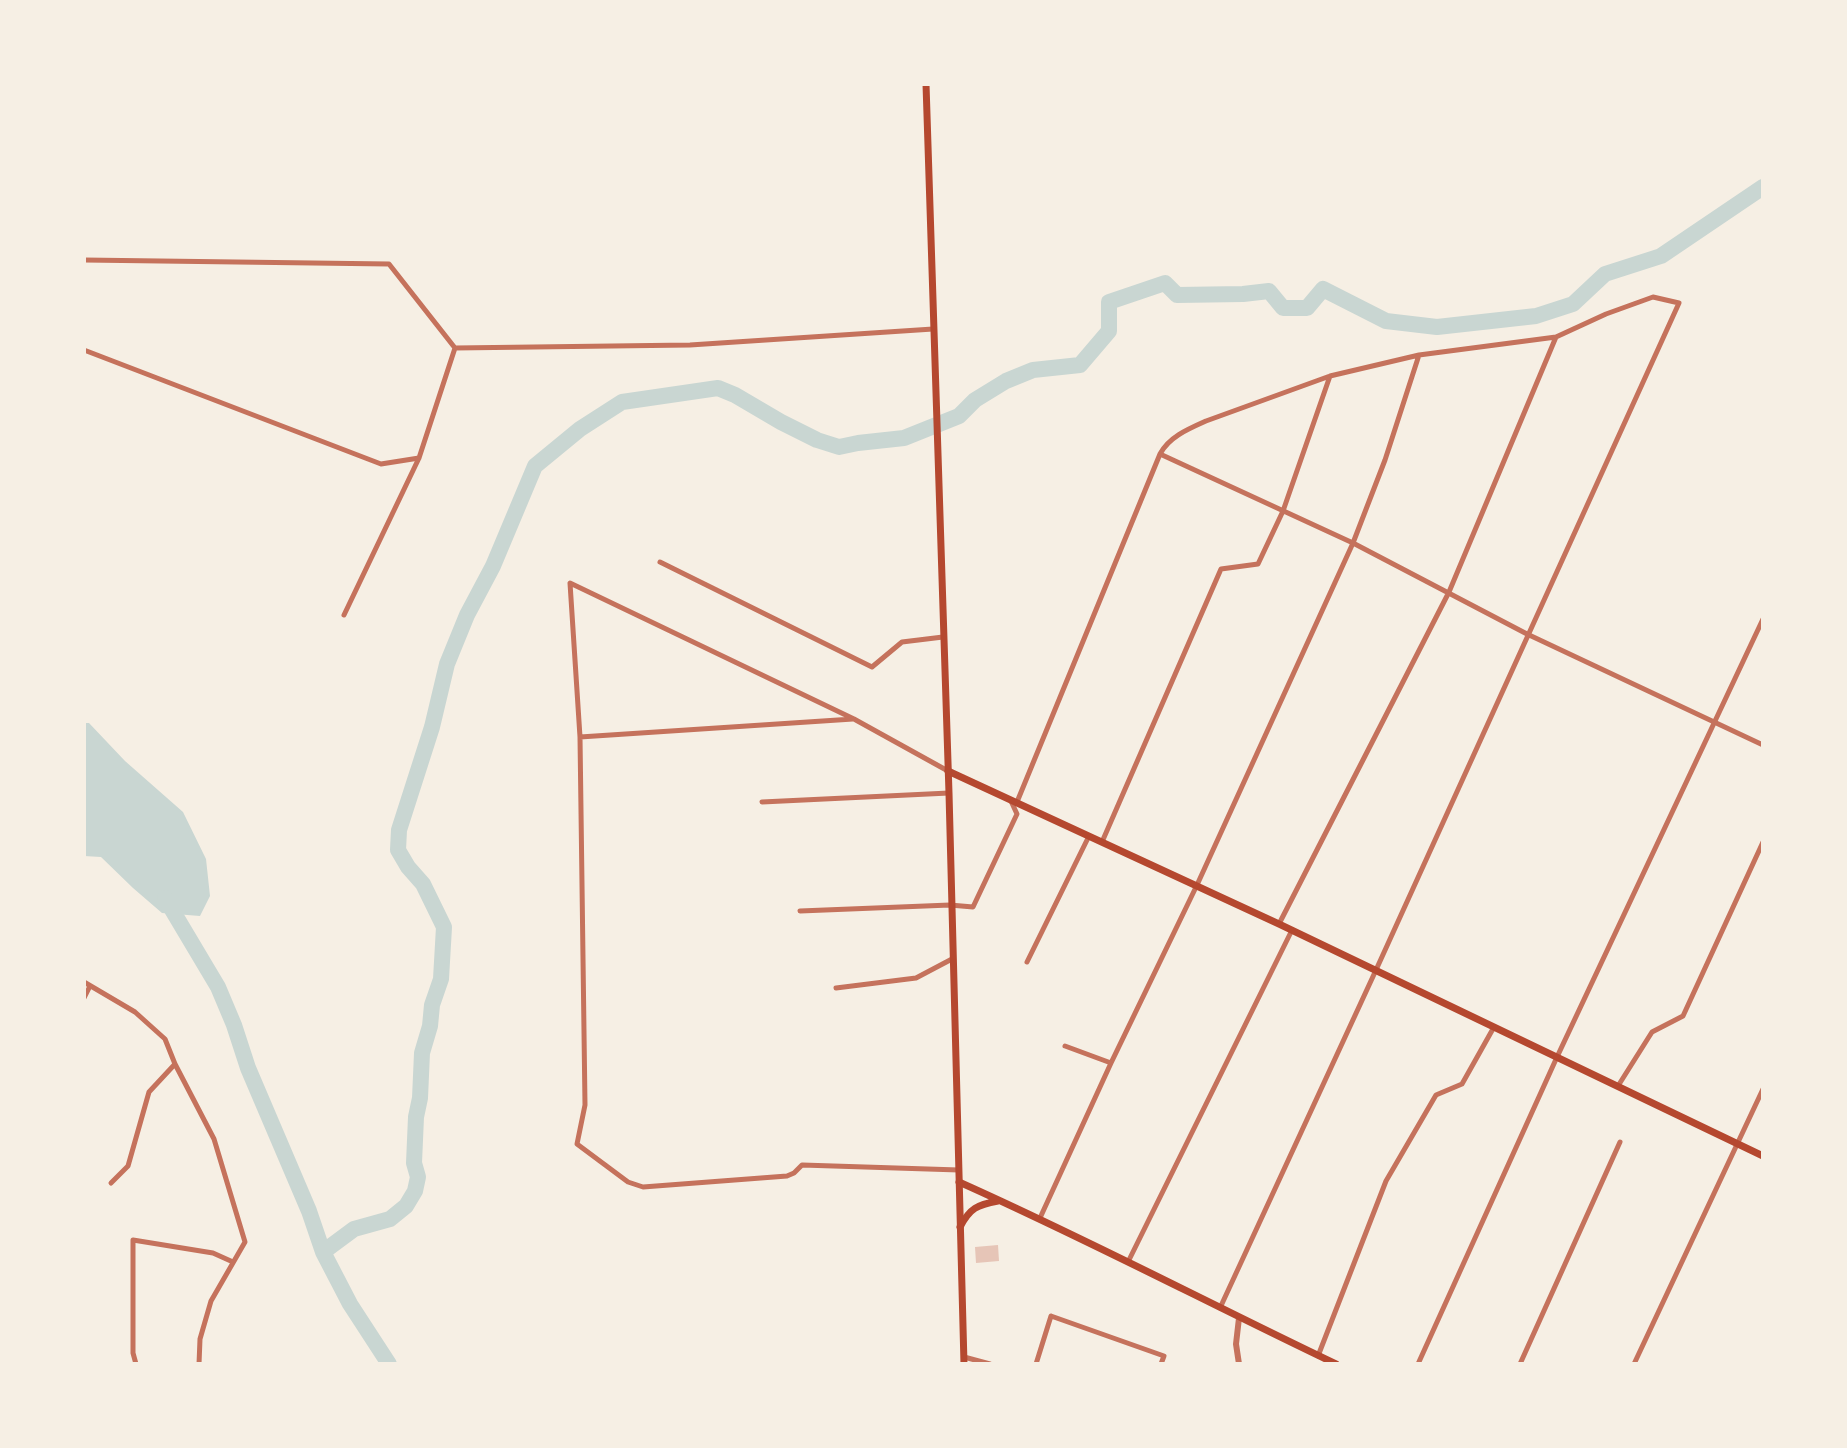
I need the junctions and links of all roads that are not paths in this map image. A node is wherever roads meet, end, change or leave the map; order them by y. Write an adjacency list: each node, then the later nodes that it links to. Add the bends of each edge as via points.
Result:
1 (926, 84): 3 (main road)
2 (84, 260): 5 (street, via 389,264)
3 (933, 329): 5 (street, via 690,345); 18 (main road)
4 (1556, 337): 7 (street); 14 (street); 17 (street, via 1653,297 1679,303)
5 (455, 348): 10 (street)
6 (84, 350): 10 (street, via 381,464)
7 (1419, 355): 8 (street); 12 (street)
8 (1330, 376): 9 (street, via 1190,428); 11 (street)
9 (1160, 454): 11 (street); 25 (street)
10 (419, 458): 15 (street)
11 (1283, 511): 12 (street); 28 (street, via 1258,564 1221,569)
12 (1353, 543): 14 (street); 30 (street)
13 (660, 562): 18 (street, via 872,667 902,642)
14 (1449, 592): 17 (street); 33 (street)
15 (344, 615)
16 (1763, 619): 20 (street)
17 (1527, 634): 20 (street); 37 (street)
18 (943, 637): 23 (main road)
19 (854, 719): 21 (street); 21 (street, via 570,583); 23 (street)
20 (1715, 722): 22 (street); 43 (street)
21 (580, 737): 51 (street, via 585,1105 577,1144 643,1187 787,1176 802,1165)
22 (1763, 745)
23 (948, 771): 24 (main road); 25 (main road)
24 (949, 793): 26 (street); 31 (main road)
25 (1013, 801): 27 (main road); 31 (street, via 1017,814 973,907)
26 (762, 802)
27 (1089, 836): 28 (main road); 36 (street)
28 (1102, 842): 30 (main road)
29 (1763, 842): 46 (street, via 1683,1016 1652,1032)
30 (1197, 885): 33 (main road); 44 (street)
31 (950, 905): 32 (street); 35 (main road)
32 (800, 911)
33 (1279, 924): 34 (main road)
34 (1292, 930): 37 (main road); 58 (street)
35 (952, 959): 39 (street, via 916,978); 51 (main road)
36 (1027, 962)
37 (1376, 970): 41 (main road); 59 (street)
38 (87, 984): 40 (street); 45 (street, via 135,1012 165,1039)
39 (836, 988)
40 (84, 998)
41 (1494, 1027): 43 (main road); 61 (street, via 1462,1084 1436,1095 1386,1181)
42 (1065, 1046): 44 (street)
43 (1557, 1057): 46 (main road); 70 (street)
44 (1111, 1063): 55 (street)
45 (175, 1064): 53 (street, via 149,1092 128,1166); 57 (street, via 214,1139 245,1242)
46 (1618, 1086): 49 (main road)
47 (1763, 1089): 49 (street)
48 (1620, 1142): 71 (street)
49 (1738, 1144): 50 (main road); 72 (street)
50 (1763, 1156)
51 (959, 1170): 52 (main road)
52 (959, 1182): 54 (main road); 56 (main road)
53 (111, 1183)
54 (1000, 1200): 55 (main road); 56 (main road, via 974,1208)
55 (1040, 1218): 58 (main road)
56 (960, 1227): 62 (main road)
57 (233, 1262): 63 (street, via 213,1253 133,1240); 64 (street, via 211,1301)
58 (1128, 1262): 59 (main road)
59 (1220, 1309): 60 (main road)
60 (1239, 1318): 61 (main road); 68 (street)
61 (1318, 1356): 69 (main road)
62 (964, 1360): 65 (street)
63 (136, 1364)
64 (199, 1364)
65 (990, 1364)
66 (1036, 1364): 67 (street, via 1051,1316 1164,1356)
67 (1161, 1364)
68 (1239, 1364)
69 (1336, 1364)
70 (1418, 1364)
71 (1520, 1364)
72 (1634, 1364)

